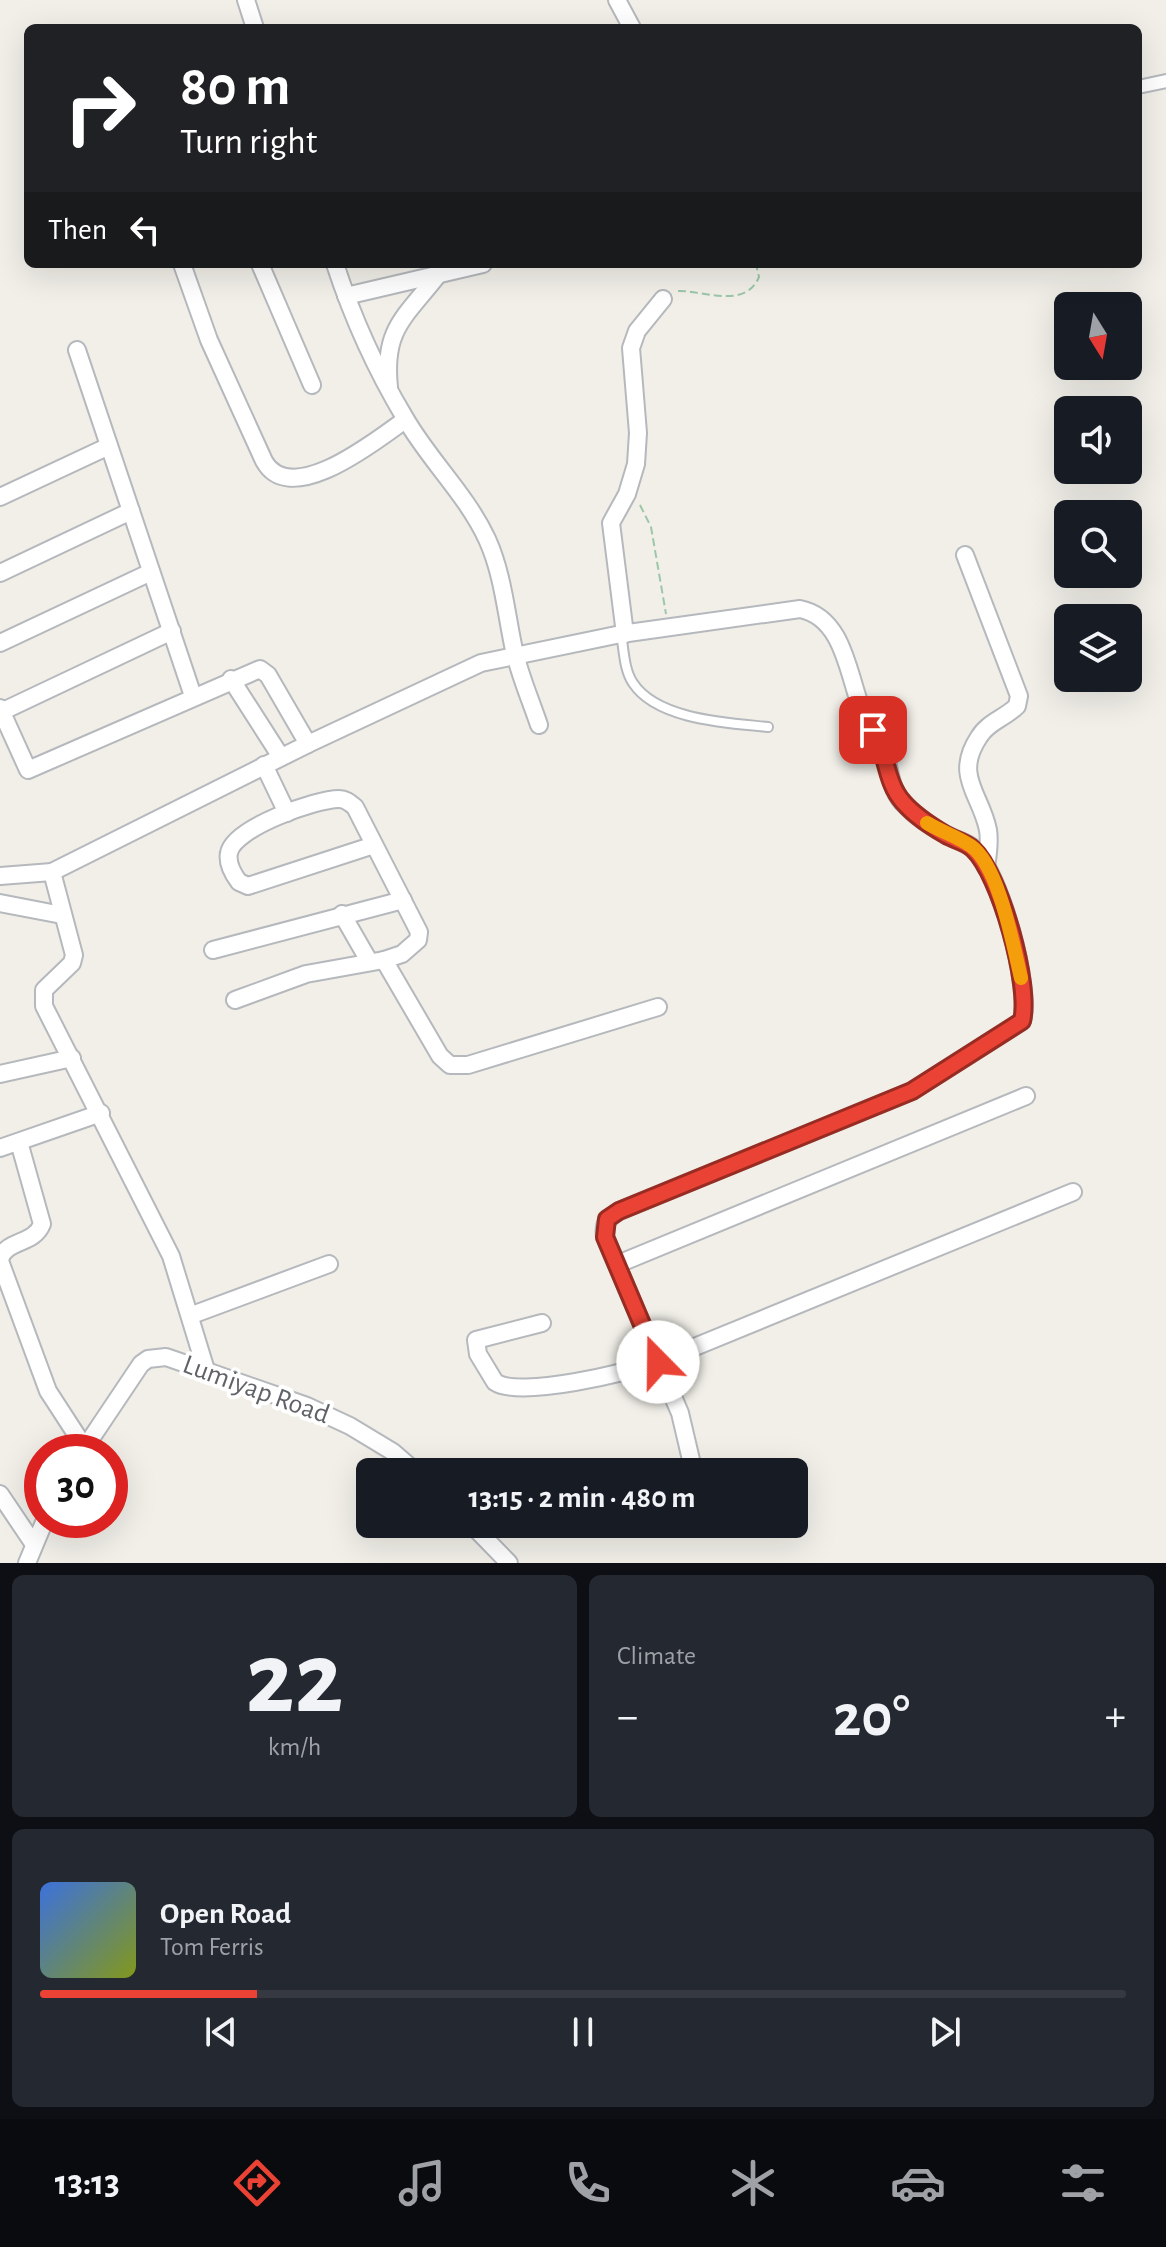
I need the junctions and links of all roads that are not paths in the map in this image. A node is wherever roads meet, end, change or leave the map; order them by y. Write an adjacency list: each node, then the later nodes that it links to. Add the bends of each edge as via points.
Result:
1 (246, 0): 3 (street)
2 (617, 0): 4 (street)
3 (254, 24)
4 (630, 24)
5 (1166, 81): 6 (street)
6 (1142, 86)
7 (183, 268): 17 (street, via 209,340 273,471 290,476 322,473)
8 (262, 268): 15 (street)
9 (336, 268): 12 (street)
10 (468, 268): 11 (street)
11 (437, 276): 12 (street); 16 (street, via 388,345)
12 (346, 296): 16 (street, via 373,364)
13 (663, 299): 25 (street, via 637,331 631,348 636,464 611,523)
14 (77, 350): 18 (street)
15 (312, 385)
16 (390, 389): 17 (street)
17 (405, 420): 27 (street, via 488,540)
18 (109, 446): 19 (street); 20 (street)
19 (0, 497)
20 (131, 511): 22 (street); 23 (street)
21 (965, 555): 38 (street, via 1019,696 1013,710 977,738 970,757 970,790 988,832)
22 (151, 572): 24 (street); 26 (street)
23 (0, 573)
24 (172, 631): 29 (street); 30 (street)
25 (623, 634): 27 (street); 32 (lane, via 628,673 645,696 682,715); 38 (street, via 800,609 816,612 842,650 902,801 921,819 970,845)
26 (0, 643)
27 (515, 654): 31 (street); 33 (street, via 481,663)
28 (231, 679): 29 (street); 33 (street, via 264,670); 34 (street)
29 (193, 696): 30 (street, via 28,770)
30 (1, 710)
31 (539, 725)
32 (768, 727)
33 (308, 744): 34 (street)
34 (281, 757): 35 (street)
35 (264, 765): 36 (street); 39 (street)
36 (287, 813): 37 (street, via 348,801); 37 (street, via 235,842 229,864 239,882 257,886)
37 (374, 845): 41 (street)
38 (986, 867): 58 (street, via 1016,958 1026,1007 1022,1021 912,1091 619,1211 603,1226)
39 (52, 872): 40 (street); 44 (street)
40 (0, 876)
41 (403, 900): 43 (street); 46 (street, via 418,940 402,954)
42 (0, 903): 44 (street)
43 (342, 914): 45 (street); 46 (street)
44 (62, 915): 49 (street, via 73,945 72,963 53,978 43,998)
45 (213, 950)
46 (376, 960): 47 (street, via 306,974); 48 (street, via 450,1065 468,1065)
47 (235, 1000)
48 (658, 1007)
49 (72, 1058): 50 (street); 52 (street)
50 (1, 1069)
51 (1026, 1096): 58 (street)
52 (101, 1113): 53 (street); 59 (street, via 171,1256)
53 (19, 1142): 54 (street); 56 (street, via 42,1224 33,1238 8,1247)
54 (0, 1148)
55 (1073, 1192): 61 (street)
56 (0, 1260): 63 (street, via 48,1391)
57 (329, 1264): 59 (street)
58 (618, 1264): 61 (street)
59 (192, 1315): 62 (street)
60 (542, 1323): 61 (street, via 476,1340 495,1382 517,1388 603,1378)
61 (658, 1362): 66 (street)
62 (206, 1370): 64 (street, Lumiyap Road, via 166,1357 148,1359); 65 (street, Lumiyap Road, via 350,1426)
63 (74, 1434)
64 (93, 1434)
65 (400, 1458)
66 (691, 1458)
67 (0, 1494): 70 (street)
68 (36, 1538): 70 (street)
69 (485, 1538): 72 (street)
70 (33, 1543): 71 (street)
71 (27, 1563)
72 (509, 1563)

